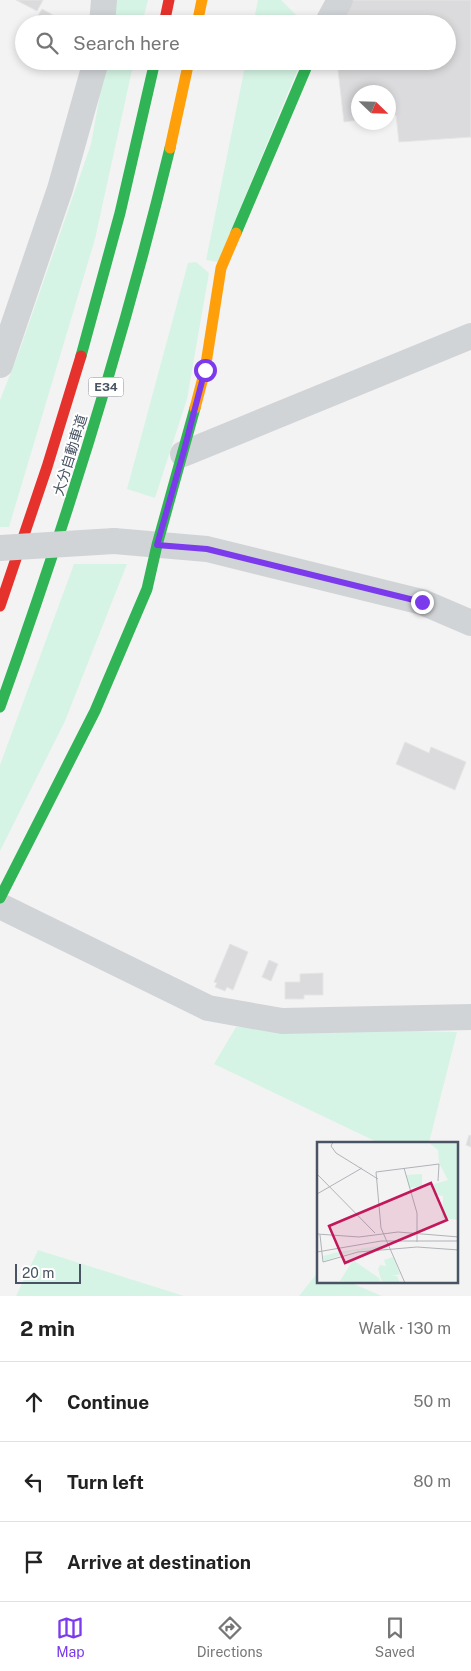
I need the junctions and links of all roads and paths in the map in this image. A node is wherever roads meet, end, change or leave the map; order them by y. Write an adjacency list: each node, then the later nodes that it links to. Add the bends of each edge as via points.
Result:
1 (104, 0): 5 (street)
2 (169, 0): 6 (main road)
3 (202, 0): 7 (main road)
4 (340, 0): 8 (street)
5 (103, 15)
6 (166, 15)
7 (199, 15)
8 (332, 15)
9 (93, 70): 14 (street, via 60,189)
10 (154, 70): 18 (main road, 大分自動車道 / E34, via 115,233 84,344 42,486)
11 (187, 70): 20 (main road, 大分自動車道 / E34, via 148,237 116,354 74,495)
12 (305, 70): 15 (main road, via 221,268 205,370)
13 (471, 336): 15 (street)
14 (0, 365)
15 (183, 454): 16 (main road)
16 (157, 545): 17 (street, bridge, via 114,542); 19 (street, via 207,549 422,602); 21 (main road, via 147,589 95,711)
17 (0, 548)
18 (0, 606)
19 (471, 623)
20 (0, 707)
21 (0, 898)
22 (0, 906): 23 (street, via 208,1008 282,1021)
23 (471, 1017)

